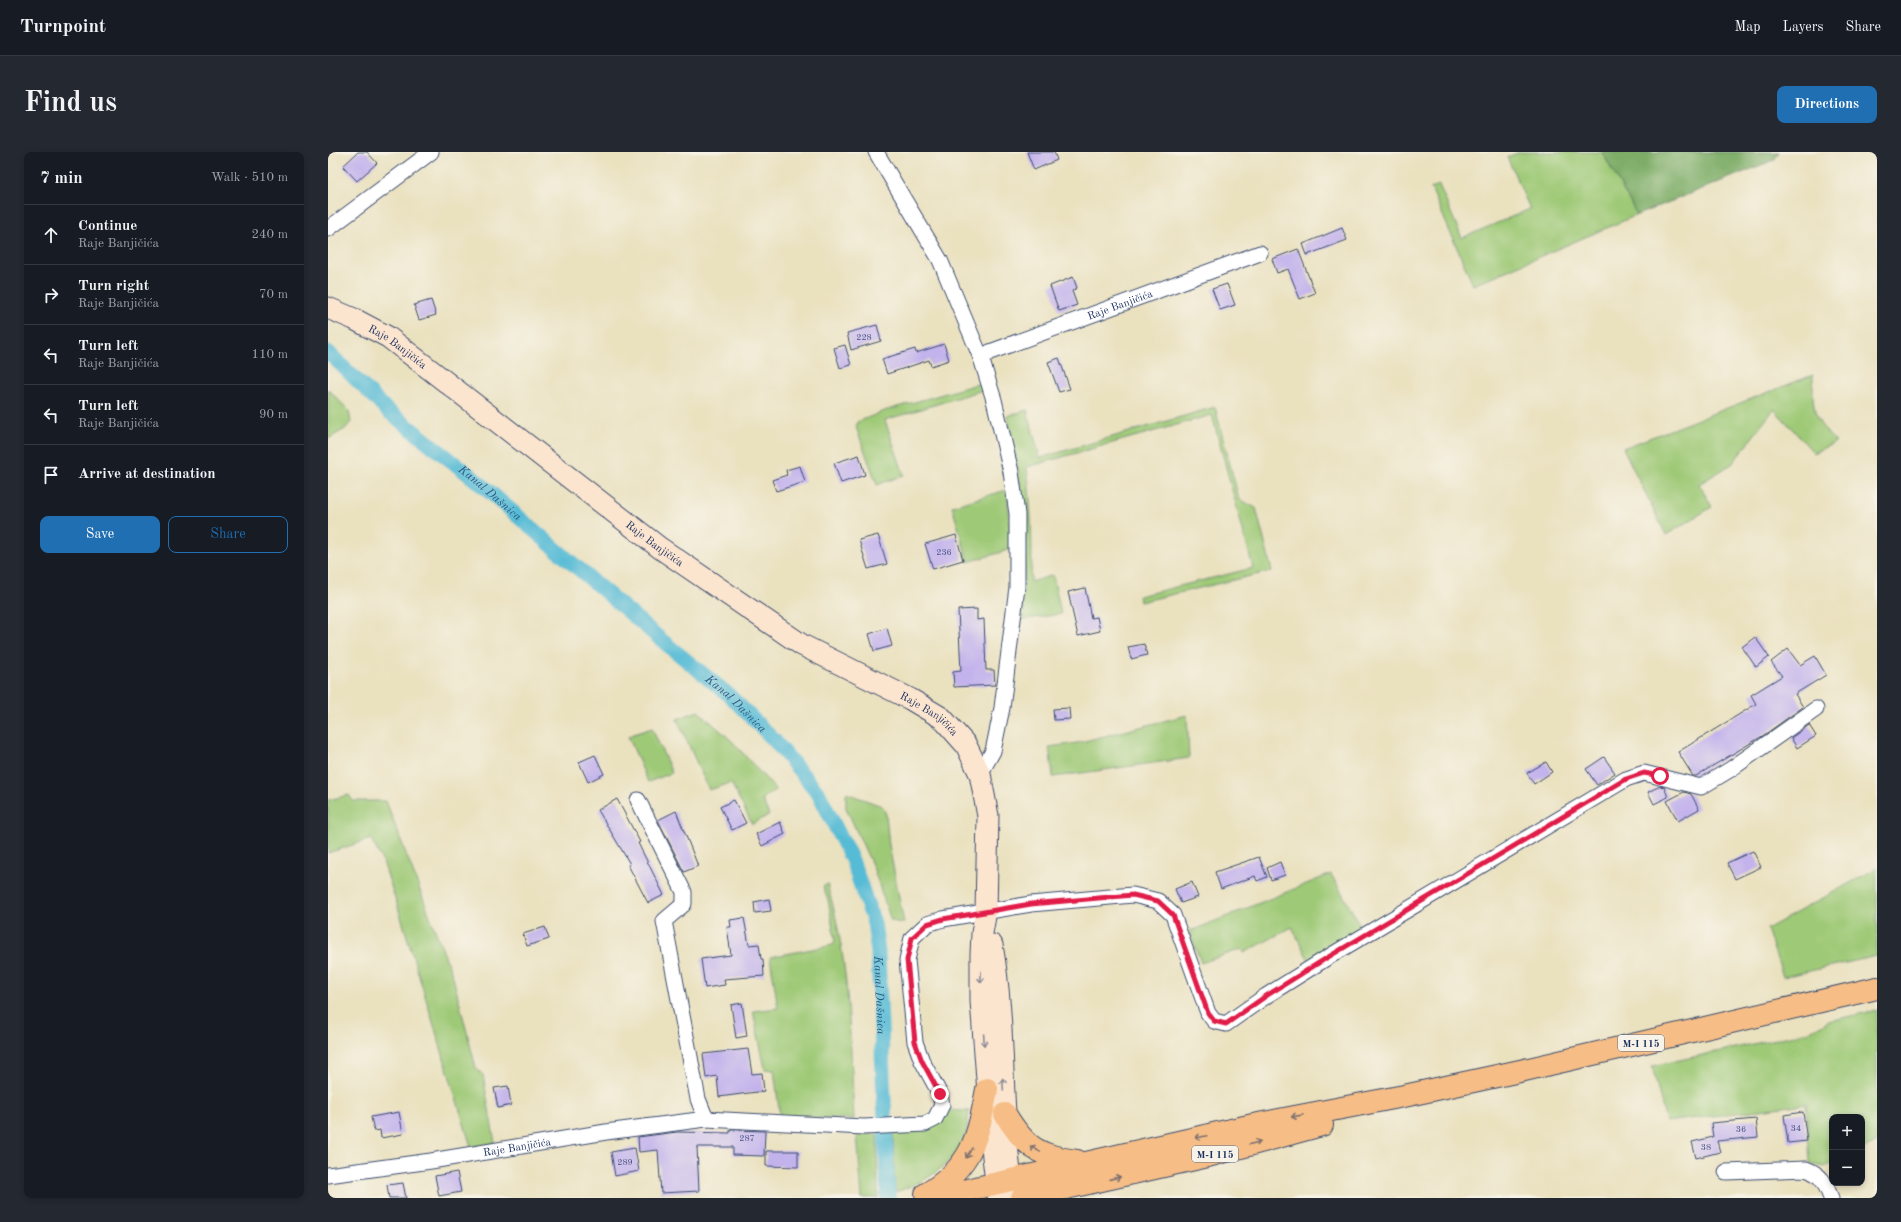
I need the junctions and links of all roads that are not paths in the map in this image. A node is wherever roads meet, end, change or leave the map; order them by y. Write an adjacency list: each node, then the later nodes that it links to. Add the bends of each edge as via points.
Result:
1 (431, 152): 3 (street)
2 (876, 152): 6 (street, via 940,260)
3 (328, 229)
4 (1260, 252): 6 (street, Raje Banjičića, via 990,352)
5 (328, 308): 8 (main road, Raje Banjičića, via 354,318 388,337 660,548 802,645 910,699 942,718 966,745)
6 (981, 358): 8 (street, via 1011,472 1017,514 1018,552 1017,587 1002,708 993,751)
7 (1816, 709): 10 (street, via 1701,787 1644,773 1619,783 1325,959 1226,1024 1214,1021 1208,1013 1173,915 1158,901 1133,895)
8 (980, 774): 10 (main road, Raje Banjičića, via 988,816)
9 (638, 800): 15 (street, via 684,892 684,904 664,921 698,1099)
10 (986, 911): 12 (main road, one-way to 12, via 981,955 981,1001); 14 (main road, one-way to 10, via 997,983); 15 (street, Raje Banjičića, via 927,924 912,938 907,960 915,1042 940,1094 942,1105 935,1119 925,1124 864,1127)
11 (1877, 988): 13 (main road, M-I 115)
12 (987, 1089): 20 (main road); 21 (main road, one-way to 21, via 974,1146 959,1169 947,1181)
13 (1404, 1096): 16 (main road, M-I 115, one-way to 16, via 1253,1125); 19 (main road, M-I 115, one-way to 13, via 1306,1130)
14 (1004, 1114): 16 (main road, one-way to 14, via 1052,1157 1025,1143); 20 (main road)
15 (706, 1119): 18 (street, Raje Banjičića, via 606,1132 432,1162)
16 (1086, 1162): 20 (main road, M-I 115)
17 (1726, 1172): 25 (street, via 1806,1169 1817,1174)
18 (328, 1175)
19 (1087, 1184): 23 (main road, M-I 115); 24 (main road)
20 (1004, 1189): 22 (main road, M-I 115)
21 (918, 1198)
22 (932, 1198)
23 (1022, 1198)
24 (1066, 1198)
25 (1831, 1198)

